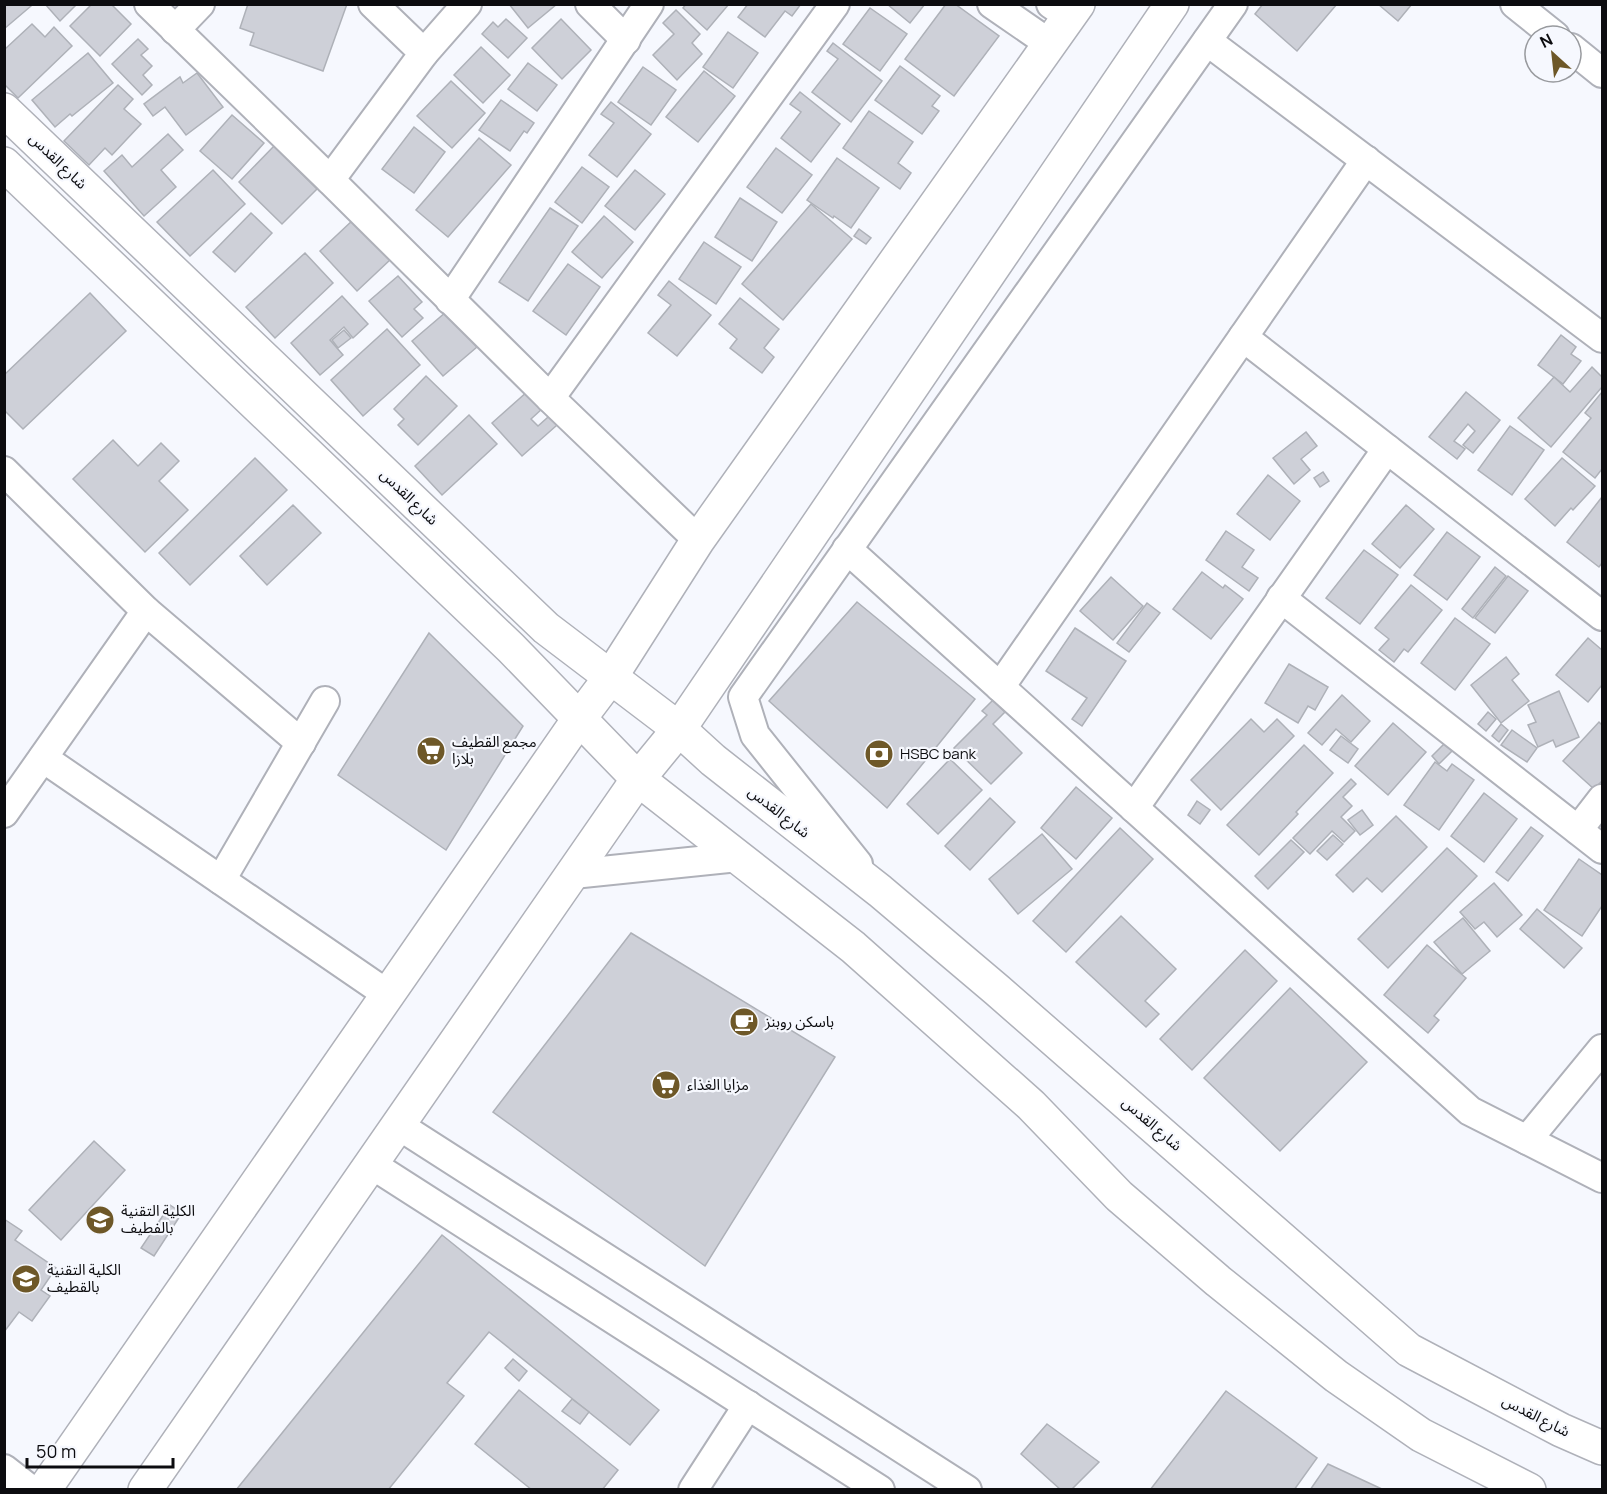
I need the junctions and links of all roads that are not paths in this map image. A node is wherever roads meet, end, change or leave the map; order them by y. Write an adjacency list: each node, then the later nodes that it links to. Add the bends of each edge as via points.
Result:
1 (149, 4): 14 (street)
2 (200, 4): 14 (street)
3 (373, 4): 18 (street)
4 (467, 4): 18 (street)
5 (590, 4): 15 (street)
6 (649, 4): 15 (street)
7 (835, 4): 28 (street)
8 (992, 4): 17 (street)
9 (1172, 4): 40 (main road)
10 (1233, 4): 16 (street)
11 (1515, 4): 13 (street)
12 (1066, 8): 17 (main road)
13 (1541, 24)
14 (175, 30): 24 (street)
15 (626, 40): 25 (street)
16 (1207, 41): 22 (street); 32 (street)
17 (1050, 44): 31 (main road)
18 (424, 53): 24 (street)
19 (1583, 58): 20 (street)
20 (1602, 73)
21 (4, 110): 36 (main road, شارع القدس, via 546,628)
22 (1366, 160): 26 (street); 27 (street)
23 (4, 164): 39 (main road, via 511,648)
24 (330, 180): 25 (street)
25 (450, 300): 28 (street)
26 (1243, 337): 29 (street); 37 (street)
27 (1602, 338)
28 (550, 398): 31 (street)
29 (1387, 449): 33 (street); 35 (street)
30 (4, 471): 34 (street)
31 (698, 540): 36 (main road)
32 (847, 549): 37 (street); 52 (street, via 743,697 755,735)
33 (1281, 598): 45 (street); 47 (street)
34 (146, 611): 41 (street); 42 (street)
35 (1602, 615)
36 (610, 678): 39 (main road); 40 (main road, شارع القدس)
37 (1000, 687): 45 (street)
38 (325, 701): 41 (street)
39 (579, 719): 43 (main road); 53 (main road)
40 (679, 729): 43 (main road); 52 (main road, شارع القدس)
41 (301, 743): 51 (street)
42 (43, 759): 46 (street); 51 (street)
43 (638, 779): 49 (main road); 50 (main road)
44 (1602, 798): 47 (street)
45 (1134, 808): 56 (street, via 1470,1111)
46 (4, 813)
47 (1578, 830): 48 (street)
48 (1602, 849)
49 (738, 857): 50 (street); 68 (main road, via 862,954 1031,1105 1119,1196 1327,1369 1422,1435)
50 (573, 874): 55 (main road)
51 (221, 880): 53 (street)
52 (880, 891): 60 (main road, شارع القدس, via 1409,1350)
53 (387, 994): 63 (main road)
54 (1602, 1049): 56 (street)
55 (398, 1125): 57 (main road); 67 (street)
56 (1527, 1140): 58 (street)
57 (371, 1164): 59 (street); 64 (main road)
58 (1602, 1178)
59 (748, 1405): 65 (street); 66 (street)
60 (1602, 1448)
61 (4, 1469): 62 (street)
62 (31, 1490)
63 (44, 1490)
64 (145, 1490)
65 (693, 1490)
66 (880, 1490)
67 (967, 1490)
68 (1529, 1490)

